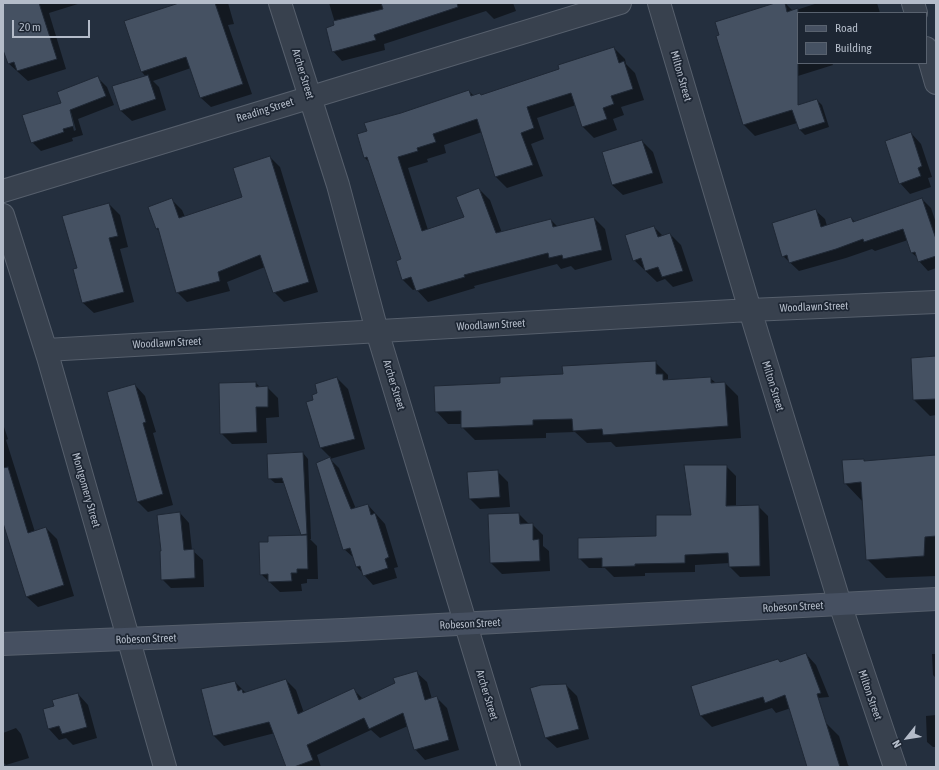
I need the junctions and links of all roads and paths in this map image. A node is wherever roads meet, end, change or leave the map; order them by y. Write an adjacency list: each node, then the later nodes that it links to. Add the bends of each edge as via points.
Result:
1 (280, 3): 6 (street, Archer Street)
2 (620, 3): 6 (street, Reading Street)
3 (659, 3): 10 (street, Milton Street)
4 (927, 52): 5 (street)
5 (936, 83)
6 (310, 97): 7 (street, Reading Street); 11 (street, Archer Street, via 338,185)
7 (3, 191)
8 (3, 215): 12 (street, Montgomery Street)
9 (936, 302): 10 (street, Woodlawn Street)
10 (750, 310): 11 (street, Woodlawn Street); 14 (street, Milton Street)
11 (377, 331): 12 (street, Woodlawn Street); 15 (street, Archer Street)
12 (46, 350): 16 (street, Montgomery Street)
13 (936, 599): 14 (main road, Robeson Street)
14 (840, 604): 15 (main road, Robeson Street); 20 (street, Milton Street)
15 (466, 624): 16 (main road, Robeson Street); 19 (street, Archer Street)
16 (128, 639): 17 (main road, Robeson Street); 18 (street, Montgomery Street)
17 (3, 644)
18 (166, 767)
19 (509, 767)
20 (895, 767)

